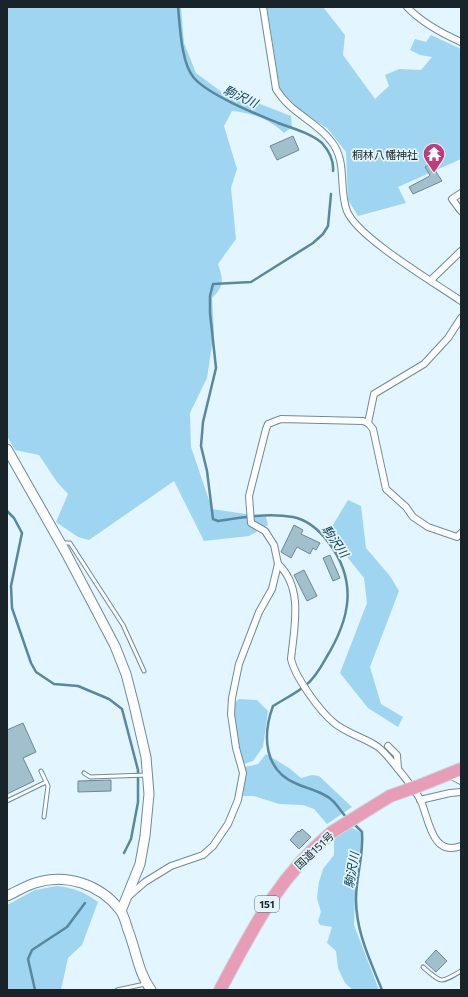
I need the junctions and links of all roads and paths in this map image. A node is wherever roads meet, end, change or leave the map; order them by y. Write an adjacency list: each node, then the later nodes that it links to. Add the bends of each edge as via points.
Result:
1 (408, 7): 3 (street, via 430,26)
2 (262, 8): 7 (street, via 276,89 283,100 331,140 339,152 342,164 342,198 355,225)
3 (461, 42)
4 (461, 193): 5 (street, via 452,199)
5 (461, 211)
6 (461, 251): 7 (street)
7 (431, 280): 8 (street)
8 (461, 301)
9 (461, 318): 10 (street, via 448,338 424,364 374,394)
10 (368, 423): 12 (street, via 374,429 386,490 406,507 413,517 428,527); 14 (street, via 281,419 268,424 249,503 251,523 264,531 274,545)
11 (7, 449): 13 (street)
12 (460, 537)
13 (60, 543): 15 (lane, via 70,542 123,625); 22 (street, via 115,646 126,674 146,757)
14 (278, 564): 17 (street, via 286,572 293,589 296,610 291,659 302,683 333,722 377,746); 31 (street, via 272,589 259,612 237,672 231,714 243,773 238,800 228,824 213,846 203,855 171,866)
15 (144, 671)
16 (388, 746): 17 (street, via 397,755)
17 (398, 769): 26 (street)
18 (461, 769): 21 (highway, 国道151号 / 151)
19 (41, 771): 24 (lane)
20 (84, 774): 22 (lane, via 90,777)
21 (447, 774): 23 (street); 37 (highway, 国道151号 / 151, bridge, via 390,796 332,832 317,845 292,871 266,906)
22 (146, 775): 31 (street, via 149,794 145,836 140,864)
23 (461, 781)
24 (46, 782): 27 (lane); 28 (lane, via 48,786)
25 (461, 792): 26 (street)
26 (420, 800): 29 (street, via 434,839 448,848)
27 (7, 801)
28 (44, 817)
29 (461, 846)
30 (7, 896): 32 (street, via 34,883 67,879 93,888)
31 (127, 897): 32 (street)
32 (121, 911): 35 (street)
33 (422, 967): 34 (lane, via 440,981)
34 (461, 971)
35 (148, 987): 36 (lane)
36 (117, 990)
37 (220, 990)

